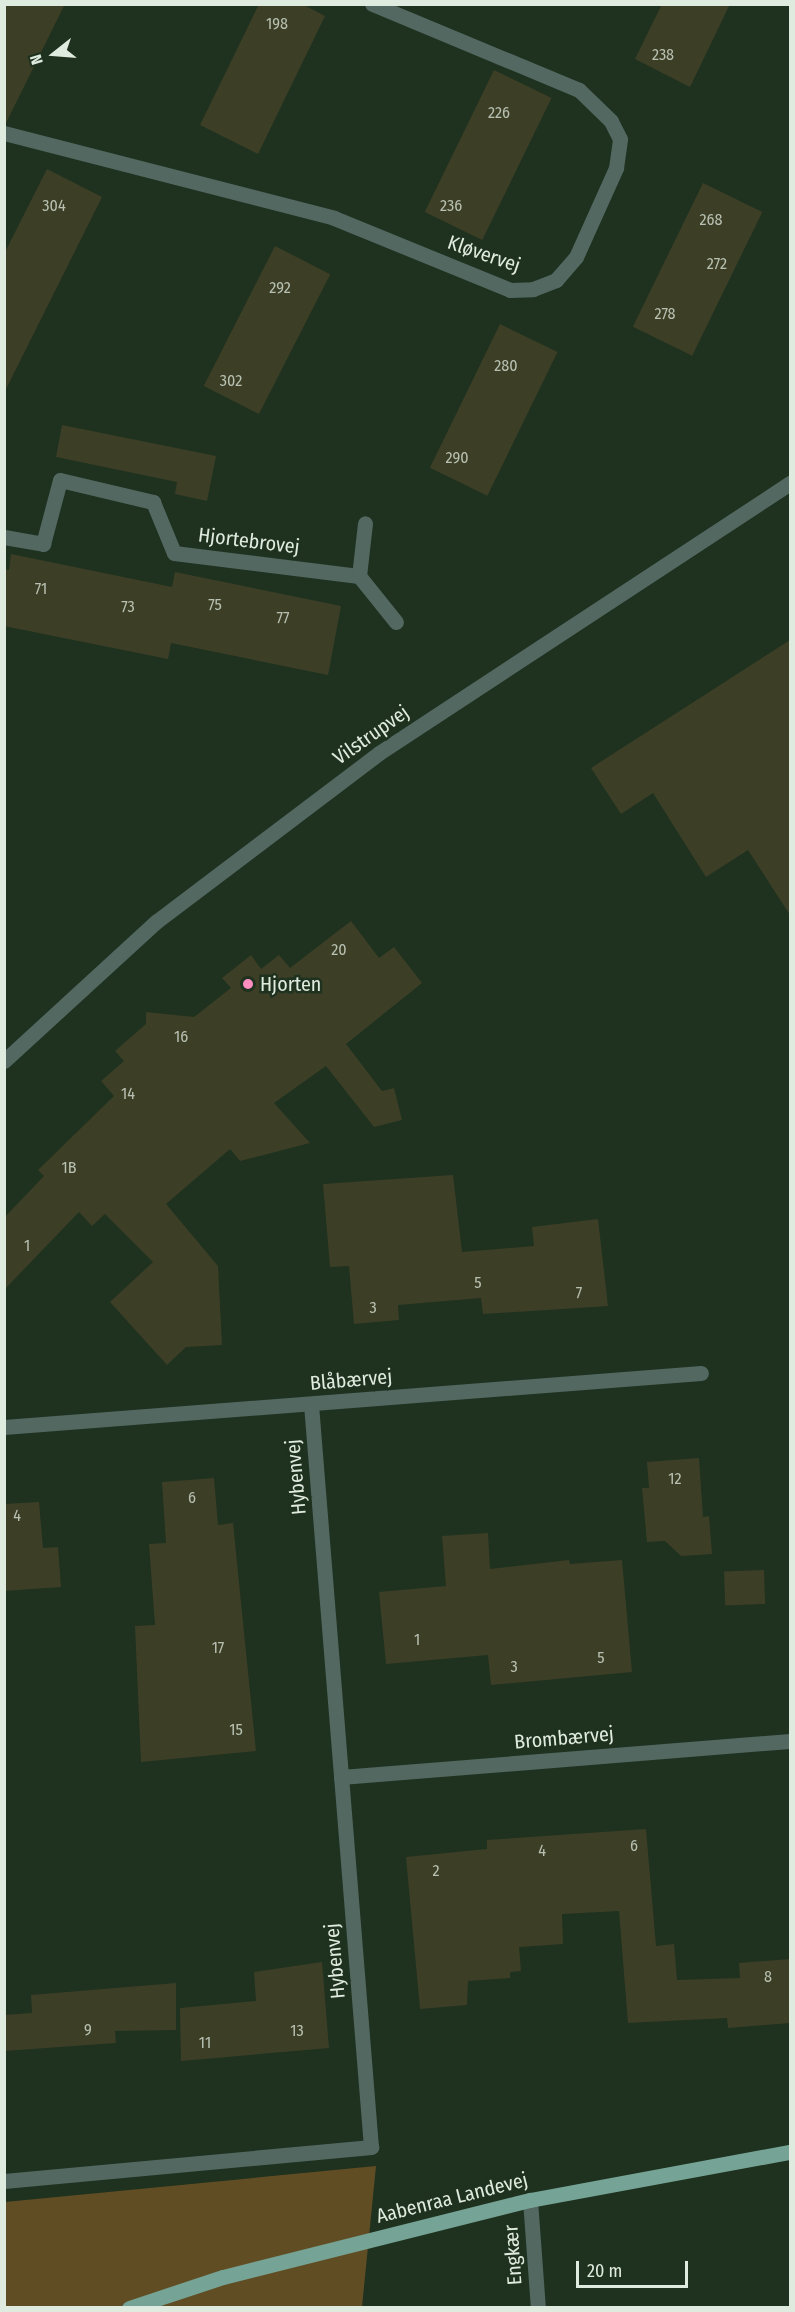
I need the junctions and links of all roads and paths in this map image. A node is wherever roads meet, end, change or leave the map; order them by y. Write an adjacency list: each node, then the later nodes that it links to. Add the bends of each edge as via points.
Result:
1 (372, 4): 2 (street, Kløvervej, via 579,90 611,121 620,139 616,168 576,257 555,280 533,289 510,290 334,218)
2 (4, 133)
3 (790, 483): 8 (street, Vilstrupvej, via 379,753 157,921)
4 (365, 524): 6 (street)
5 (4, 537): 6 (street, Hjortebrovej, via 43,544 60,480 153,502 174,553)
6 (359, 576): 7 (street)
7 (396, 622)
8 (4, 1060)
9 (701, 1373): 10 (street, Blåbærvej)
10 (311, 1404): 11 (street, Blåbærvej); 13 (street, Hybenvej)
11 (4, 1427)
12 (790, 1741): 13 (street, Brombærvej)
13 (341, 1777): 15 (street, Hybenvej, via 371,2147)
14 (790, 2152): 16 (main road, Aabenraa Landevej)
15 (4, 2181)
16 (530, 2200): 17 (main road, Aabenraa Landevej, via 223,2277); 18 (street, Engkær)
17 (129, 2307)
18 (538, 2307)

